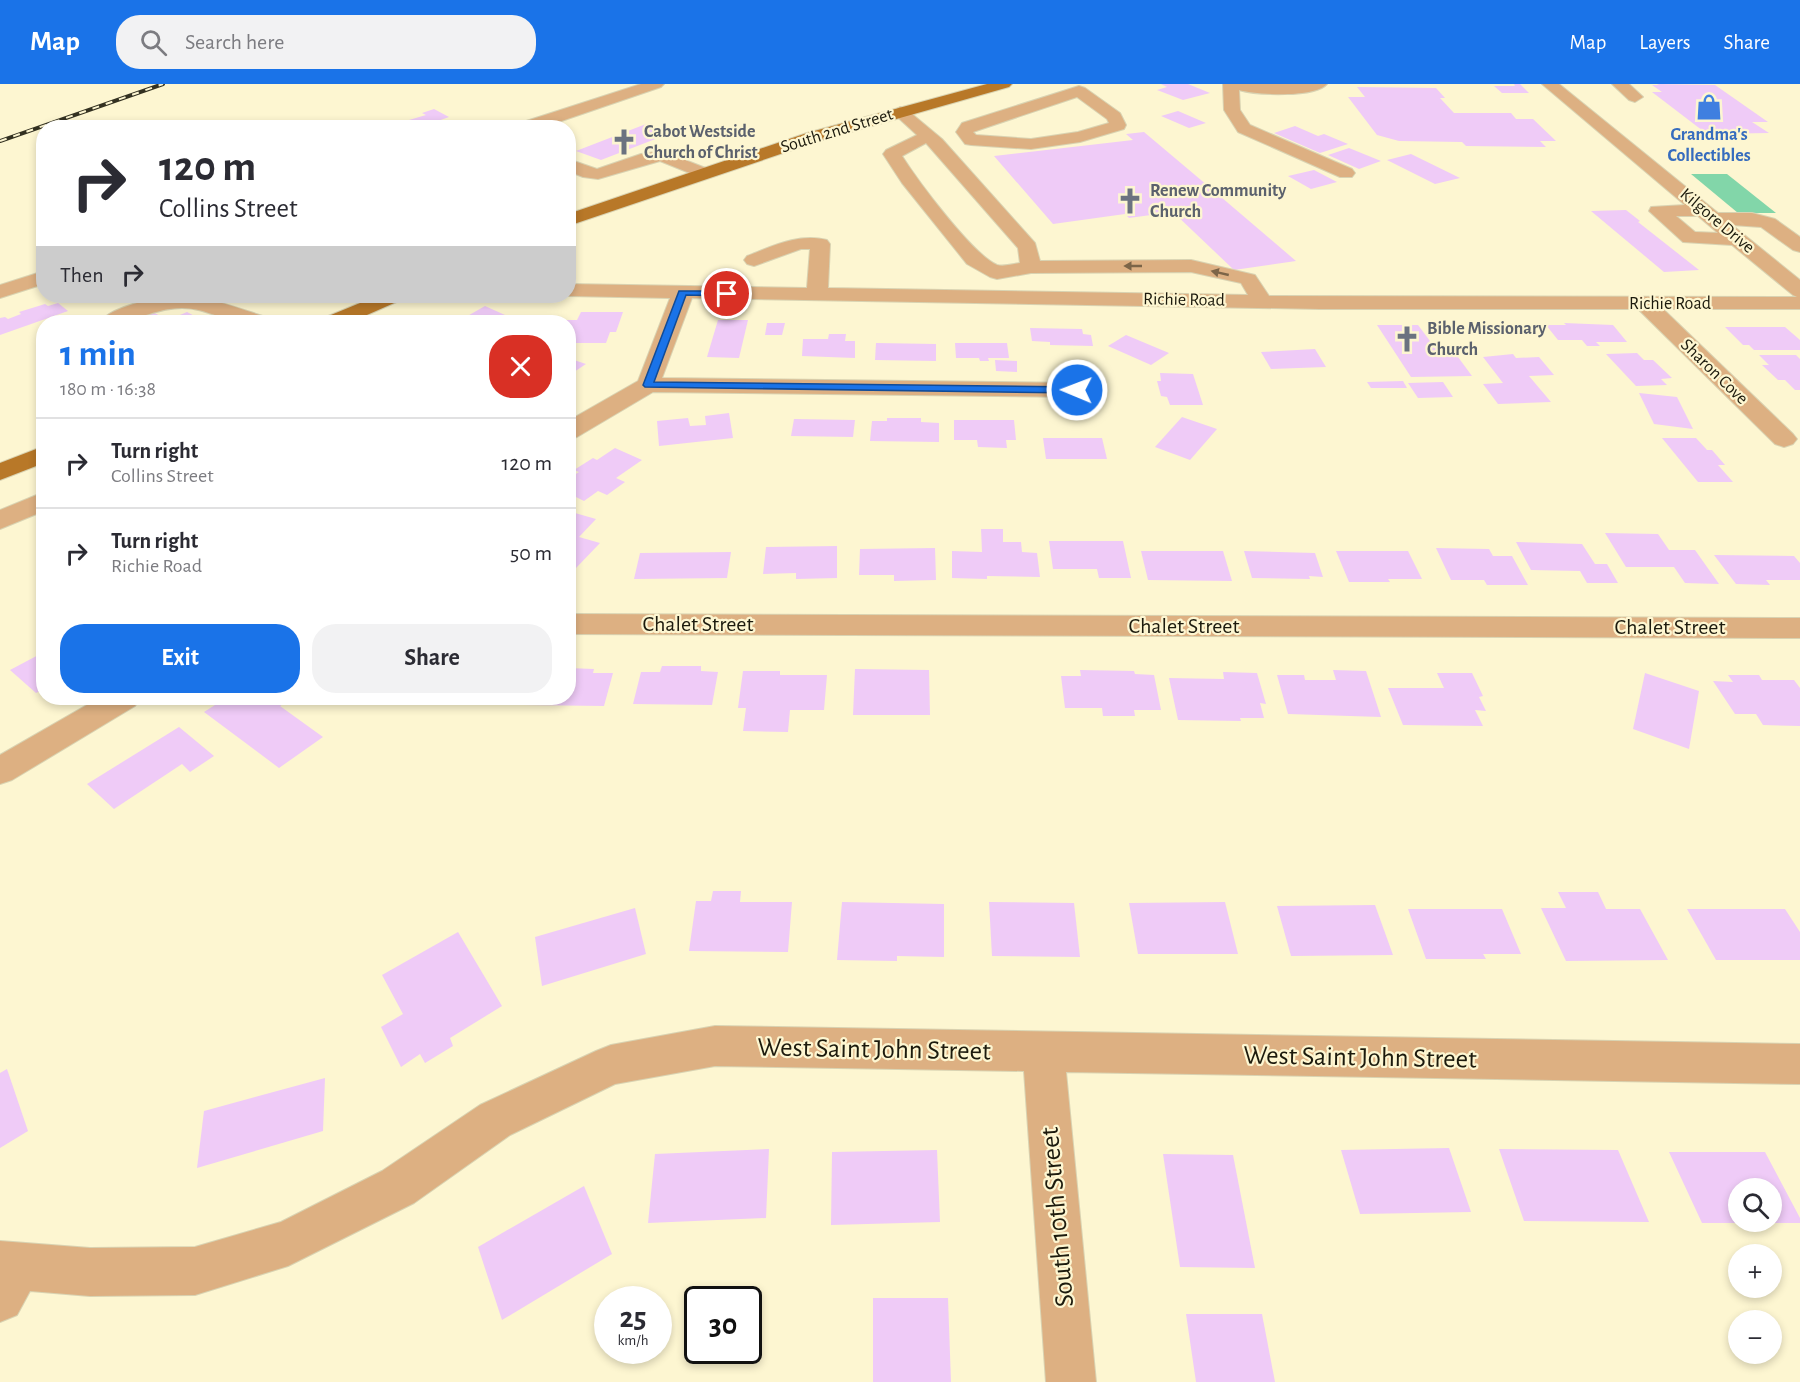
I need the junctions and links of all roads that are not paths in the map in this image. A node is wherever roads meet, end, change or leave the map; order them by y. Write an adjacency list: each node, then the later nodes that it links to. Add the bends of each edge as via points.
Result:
1 (656, 84): 13 (street)
2 (1004, 84): 11 (main road, South 2nd Street)
3 (1063, 84): 8 (street)
4 (1233, 84): 5 (street, via 1277,92); 22 (street, via 1232,110 1244,128)
5 (1319, 84)
6 (1550, 84): 23 (street, Kilgore Drive)
7 (1620, 84): 9 (street)
8 (1079, 91): 10 (street); 17 (street, via 968,127 964,132)
9 (1635, 97)
10 (1103, 108): 12 (street); 19 (street, via 1118,125 1080,137 1031,144)
11 (900, 112): 18 (street); 21 (main road, South 2nd Street)
12 (1081, 115)
13 (555, 117): 14 (street); 15 (street)
14 (546, 120)
15 (562, 120)
16 (1059, 123): 19 (street)
17 (971, 140): 18 (street); 19 (street)
18 (934, 142): 29 (street); 32 (street, via 892,154 974,260)
19 (1004, 142)
20 (576, 167): 21 (street, via 597,174 662,156)
21 (702, 173): 24 (main road, South 2nd Street)
22 (1346, 173)
23 (1709, 214): 25 (street, Kilgore Drive); 25 (street, via 1658,211 1690,238); 27 (street, via 1768,223)
24 (576, 217)
25 (1739, 239): 35 (street, Kilgore Drive)
26 (1177, 246): 31 (street)
27 (1800, 246)
28 (1051, 247): 29 (street)
29 (1030, 257): 31 (street, one-way to 29); 32 (street)
30 (754, 260): 38 (street, via 798,243 820,244)
31 (1191, 266): 40 (street, one-way to 31, via 1248,279)
32 (997, 273): 39 (street)
33 (36, 280): 36 (street)
34 (576, 290): 37 (street, Richie Road)
35 (1800, 291)
36 (0, 292)
37 (682, 293): 38 (street, Richie Road); 49 (street)
38 (817, 295): 39 (street, Richie Road)
39 (1001, 298): 40 (street, Richie Road)
40 (1263, 302): 45 (street, Richie Road)
41 (157, 303): 46 (street)
42 (200, 303): 47 (street)
43 (378, 303): 48 (main road)
44 (1800, 303): 45 (street, Richie Road)
45 (1645, 304): 52 (street, Sharon Cove)
46 (124, 315)
47 (237, 315)
48 (350, 315)
49 (648, 385): 50 (street); 51 (street)
50 (1077, 390)
51 (576, 427)
52 (1784, 439)
53 (36, 456): 54 (main road)
54 (0, 472)
55 (36, 504): 56 (street)
56 (0, 521)
57 (576, 624): 58 (street, Chalet Street)
58 (1800, 628)
59 (112, 705): 60 (street)
60 (0, 771)
61 (1042, 1052): 62 (street, West Saint John Street); 63 (street, West Saint John Street, via 715,1046 611,1065 495,1120 398,1187 288,1243 195,1271); 64 (street, South 10th Street)
62 (1800, 1064)
63 (6, 1276)
64 (1071, 1382)

